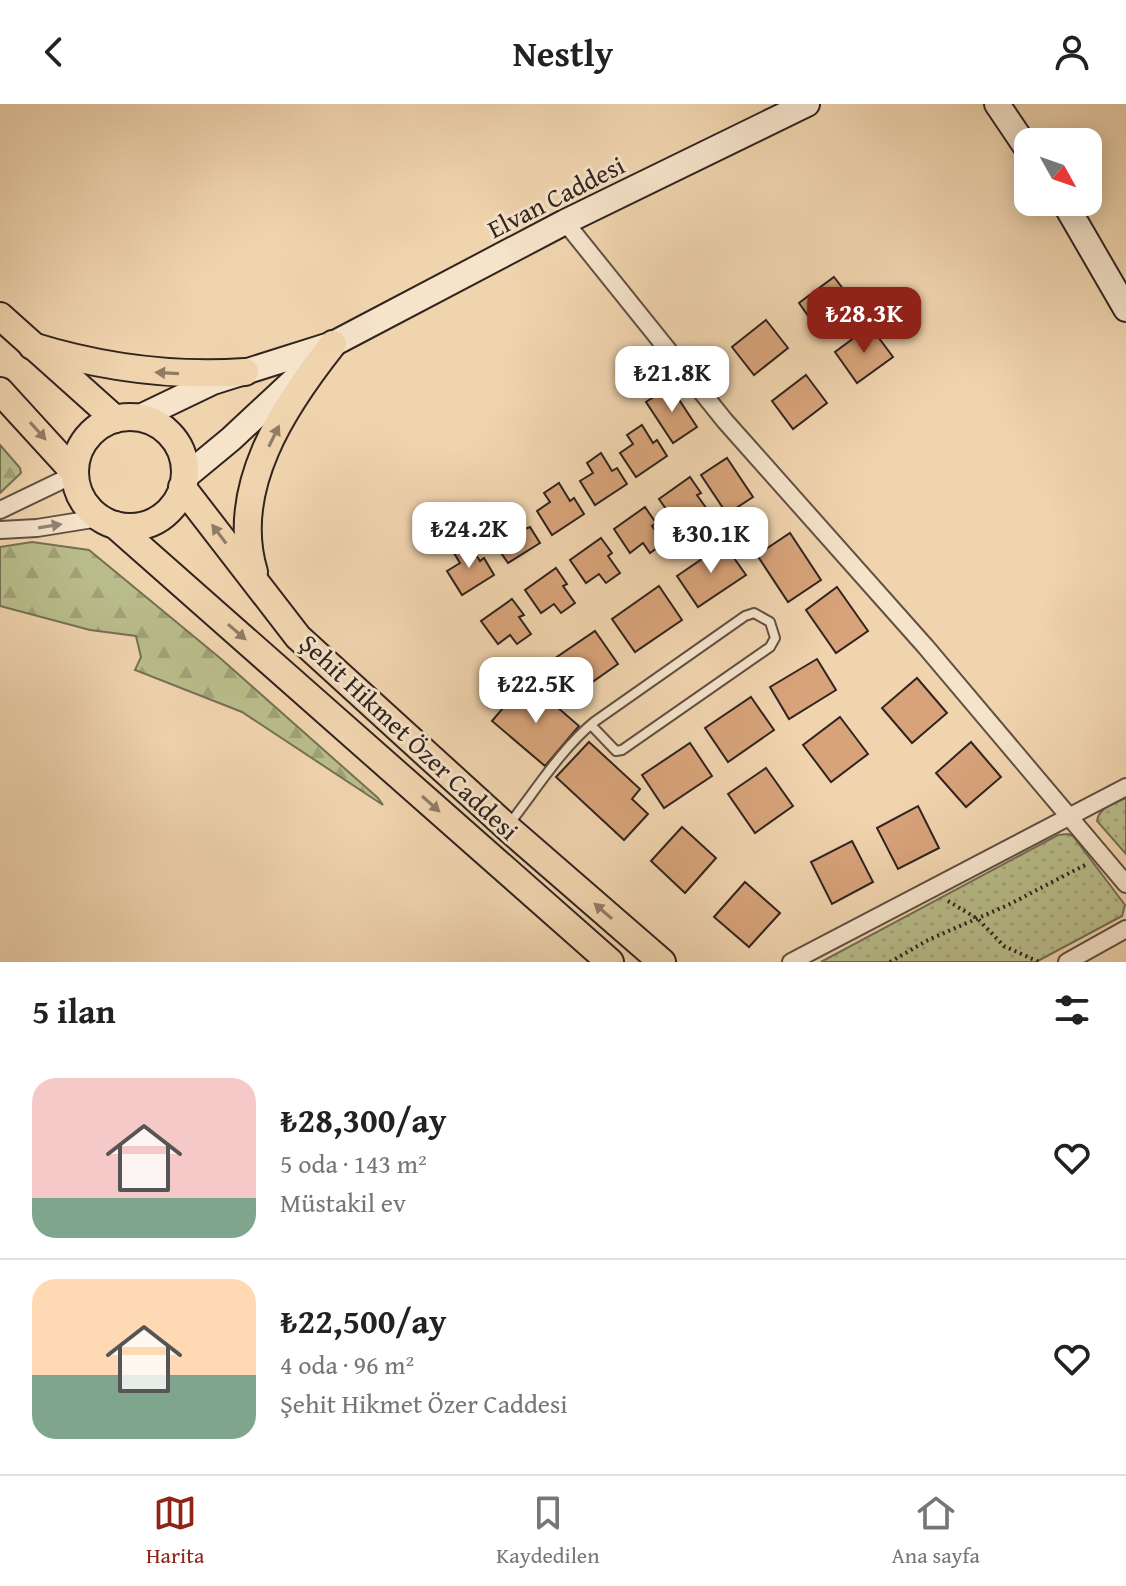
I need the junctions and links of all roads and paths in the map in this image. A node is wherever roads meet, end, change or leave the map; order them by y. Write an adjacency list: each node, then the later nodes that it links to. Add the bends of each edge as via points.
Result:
1 (807, 104): 5 (main road, Elvan Caddesi)
2 (997, 104): 3 (main road)
3 (1014, 129)
4 (1072, 216): 6 (main road)
5 (565, 222): 8 (main road, Elvan Caddesi); 21 (street, via 725,421)
6 (1126, 309)
7 (0, 316): 9 (main road)
8 (333, 344): 10 (main road); 14 (main road); 18 (main road, one-way to 8, via 246,536 252,485 284,416)
9 (32, 346): 10 (main road, one-way to 9, via 138,370); 12 (main road)
10 (245, 372): 12 (main road)
11 (0, 391): 13 (main road, one-way to 13)
12 (126, 418): 13 (main road, via 98,427 86,439); 14 (main road, via 154,422 168,432 183,460)
13 (75, 473): 15 (street); 16 (main road, via 86,506)
14 (184, 482): 16 (main road, via 164,515 140,525); 18 (main road, Şehit Hikmet Özer Caddesi, one-way to 14)
15 (0, 510)
16 (107, 521): 17 (street, one-way to 16); 28 (main road, Şehit Hikmet Özer Caddesi, one-way to 28)
17 (0, 530)
18 (262, 590): 22 (main road, Şehit Hikmet Özer Caddesi, via 298,637)
19 (591, 725): 19 (lane, via 745,616 754,613 770,622 775,638 770,647 622,750 609,747); 22 (lane)
20 (1126, 787): 21 (street)
21 (1070, 817): 23 (street); 25 (street)
22 (507, 827): 29 (main road, Şehit Hikmet Özer Caddesi, one-way to 22)
23 (1102, 855): 24 (street); 26 (path)
24 (1126, 884)
25 (928, 890): 26 (path); 30 (street)
26 (978, 919): 31 (path); 32 (path, via 1004,946)
27 (1126, 929): 33 (street)
28 (610, 962)
29 (662, 962)
30 (791, 962)
31 (890, 962)
32 (1039, 962)
33 (1067, 962)

